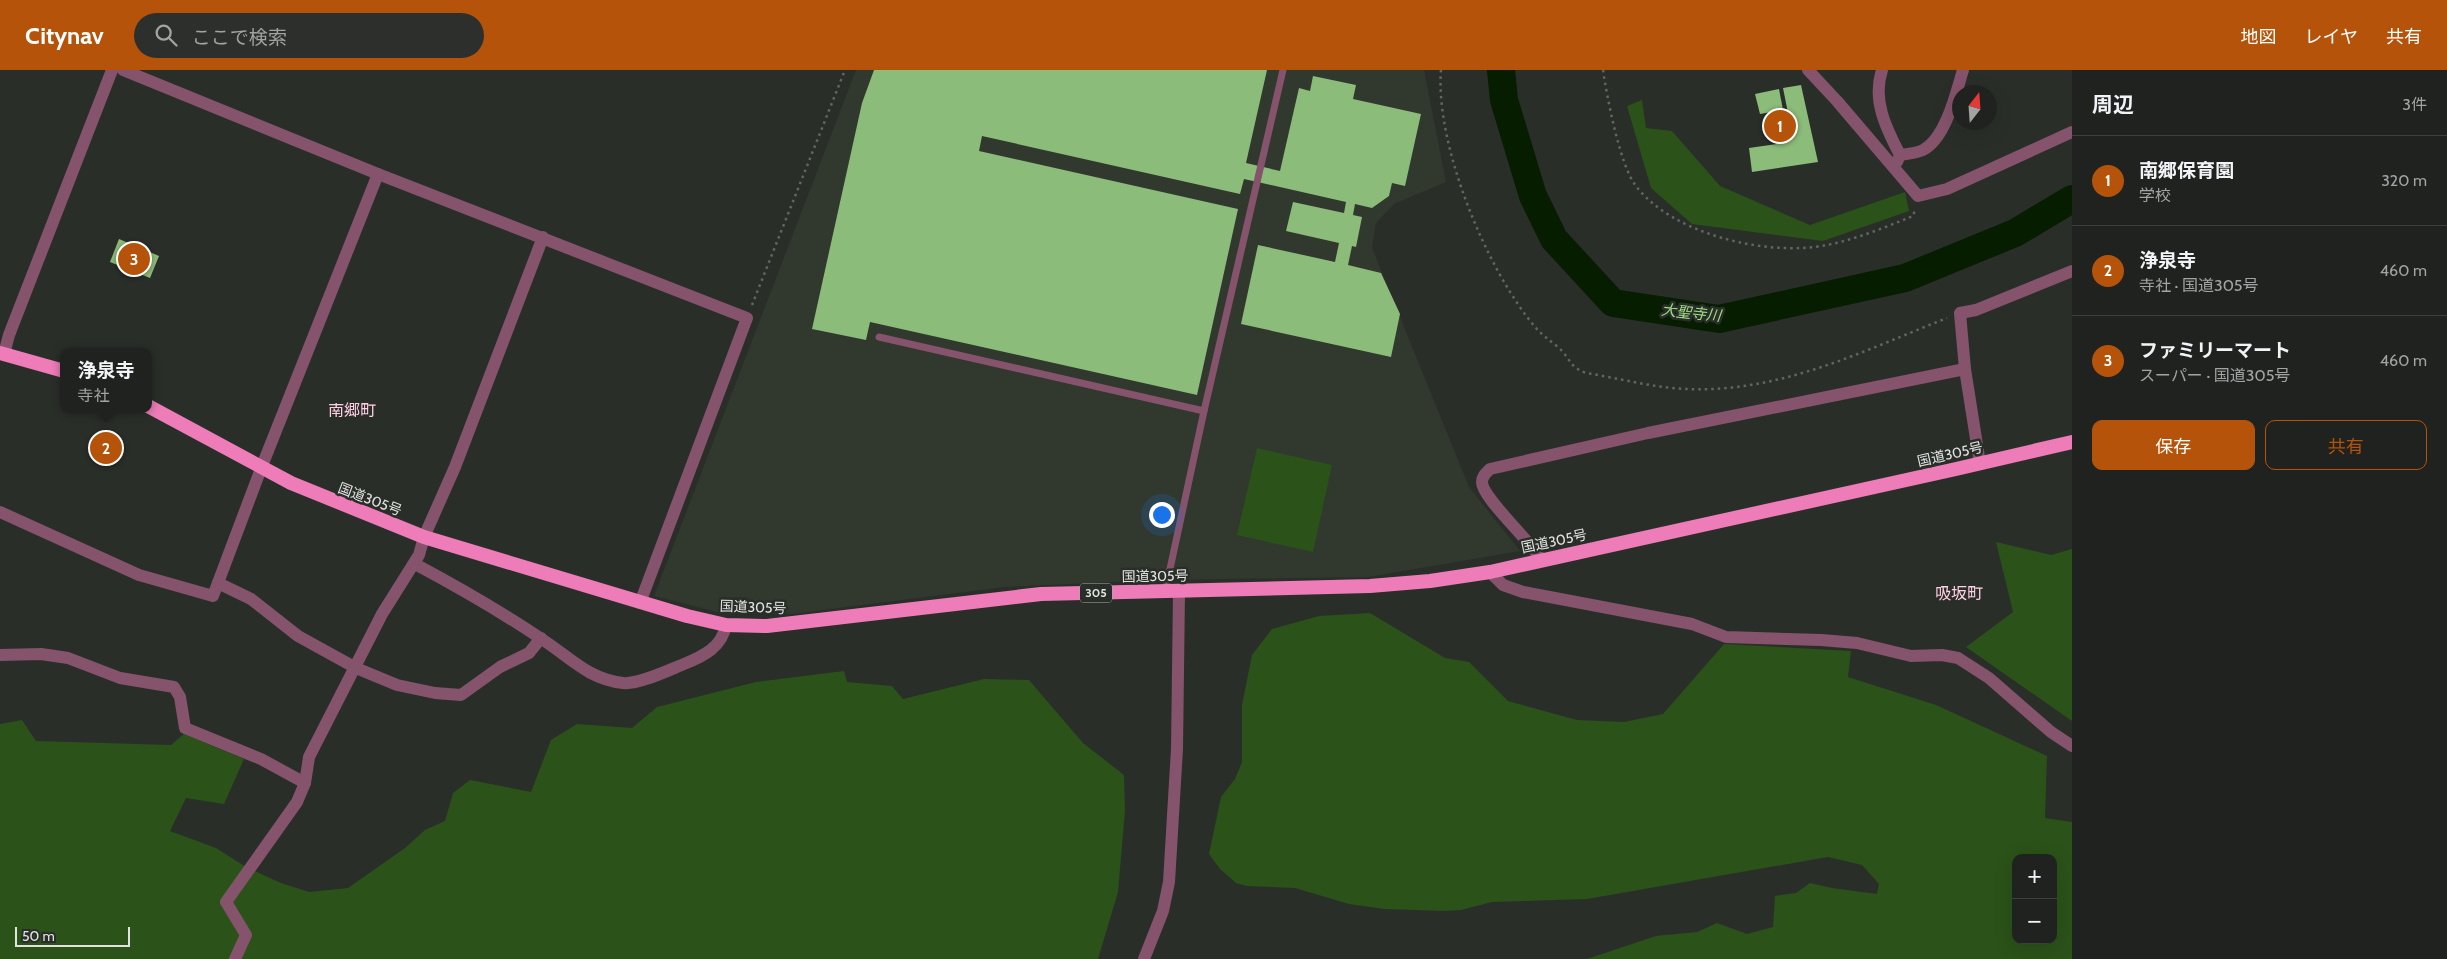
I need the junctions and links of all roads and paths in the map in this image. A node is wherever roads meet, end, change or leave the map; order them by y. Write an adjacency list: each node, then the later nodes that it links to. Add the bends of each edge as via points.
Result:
1 (112, 70): 20 (street)
2 (123, 70): 13 (street)
3 (845, 70): 18 (path)
4 (1283, 70): 24 (lane)
5 (1441, 70): 17 (path, via 1442,101 1457,174 1470,213 1521,308 1573,368 1586,373 1685,389 1716,389 1768,382 1844,360)
6 (1603, 70): 14 (path, via 1627,170 1635,185 1668,214 1692,227 1740,242 1799,248 1827,245 1913,216)
7 (1808, 70): 12 (street)
8 (1882, 70): 11 (street, via 1877,84 1879,102)
9 (1963, 70): 11 (street, via 1948,117 1933,142 1924,150)
10 (2072, 132): 14 (street, via 1947,189)
11 (1900, 155): 12 (street)
12 (1893, 168): 14 (street)
13 (378, 174): 15 (street); 27 (street)
14 (1918, 196)
15 (543, 237): 18 (street); 29 (street, via 455,467)
16 (2072, 271): 17 (street, via 1976,310)
17 (1960, 313): 21 (street)
18 (747, 318): 35 (street)
19 (878, 337): 24 (lane)
20 (2, 354): 22 (highway)
21 (1965, 369): 26 (street); 30 (street, via 1490,468 1482,484 1491,500)
22 (60, 370)
23 (152, 408): 27 (highway, 国道305号 / 305)
24 (1204, 410): 34 (lane)
25 (2072, 442): 26 (highway, 国道305号 / 305)
26 (1980, 464): 30 (highway, 国道305号 / 305)
27 (262, 466): 29 (highway, 国道305号 / 305, via 298,487); 33 (street)
28 (0, 512): 33 (street, via 139,575 213,596)
29 (424, 537): 31 (street); 35 (highway, 国道305号 / 305)
30 (1541, 560): 32 (highway, 国道305号 / 305)
31 (415, 564): 37 (street); 39 (street, via 382,614)
32 (1490, 572): 34 (highway, 国道305号 / 305, via 1370,586); 40 (street, via 1503,585 1524,592 1692,624 1726,637 1857,643 1911,656 1958,658 1989,678)
33 (218, 583): 39 (street, via 251,599 298,636)
34 (1172, 592): 36 (highway, 国道305号 / 305, via 1041,594 811,622); 43 (street, via 1177,748 1169,882 1164,911)
35 (640, 603): 36 (highway, 国道305号 / 305)
36 (726, 625): 37 (street, via 724,637 699,658 624,684 591,675)
37 (541, 638): 39 (street, via 529,653 500,667 461,695 397,685)
38 (0, 654): 41 (street, via 68,658 120,678 174,687 180,697 185,728 261,759)
39 (356, 668): 41 (street, via 309,758)
40 (2072, 746)
41 (305, 783): 42 (street, via 297,802 226,902 246,935)
42 (235, 959)
43 (1144, 959)

